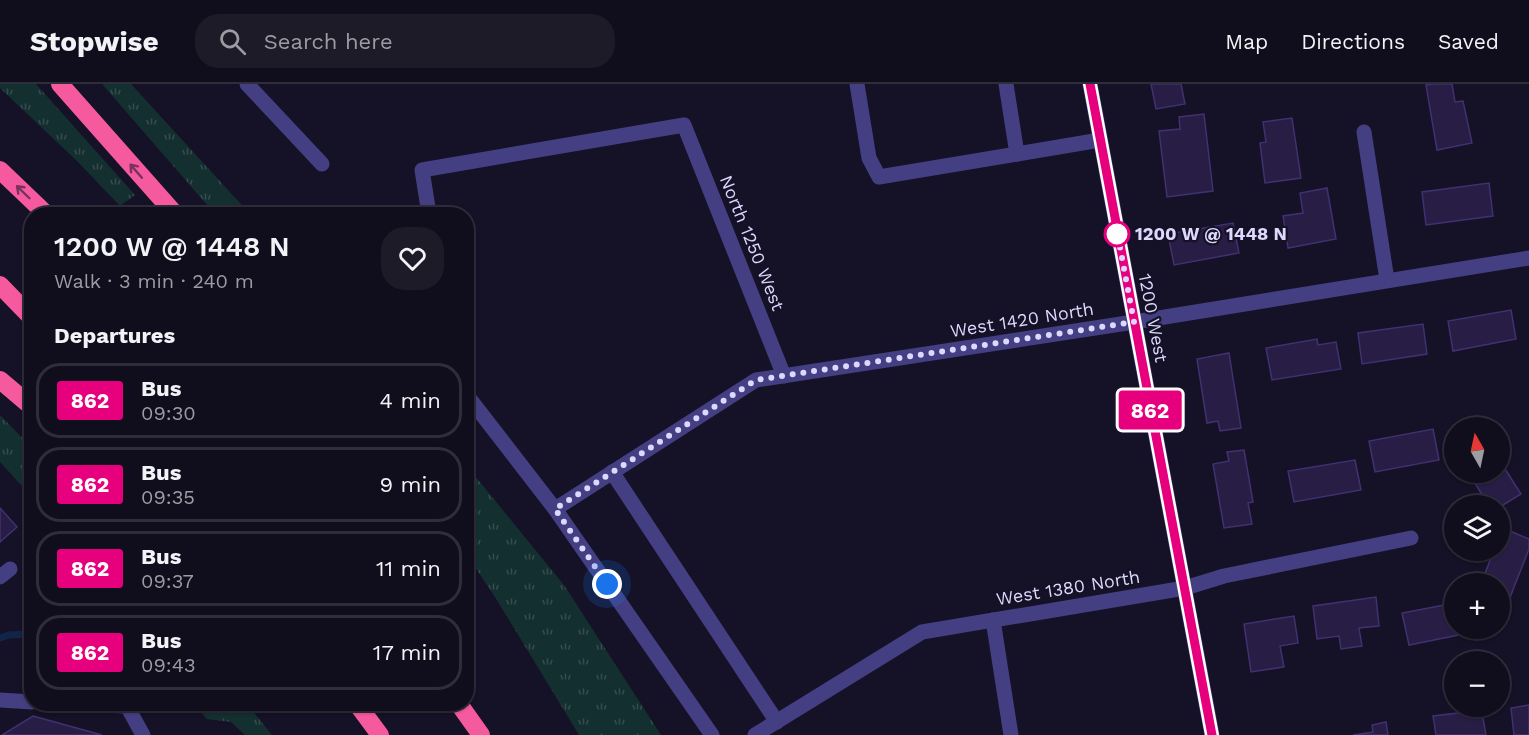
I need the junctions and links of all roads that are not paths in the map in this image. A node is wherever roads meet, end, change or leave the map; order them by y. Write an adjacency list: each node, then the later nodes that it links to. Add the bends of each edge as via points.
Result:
1 (60, 84): 12 (highway, one-way to 1)
2 (247, 84): 9 (street)
3 (857, 84): 8 (street, via 869,158 879,177)
4 (1006, 84): 8 (street)
5 (1090, 84): 7 (street, 1200 West)
6 (1364, 132): 15 (street)
7 (1100, 140): 8 (street); 18 (street, 1200 West)
8 (1017, 154)
9 (322, 164)
10 (0, 170): 11 (highway, one-way to 10)
11 (39, 207)
12 (169, 207)
13 (428, 207): 19 (street, North 1250 West, via 422,170 684,125)
14 (1529, 258): 15 (street, West 1420 North)
15 (1387, 280): 18 (street, West 1420 North)
16 (0, 285): 17 (highway)
17 (24, 310)
18 (1134, 322): 19 (street, West 1420 North); 26 (street, 1200 West)
19 (784, 376): 23 (street, West 1420 North, via 756,380)
20 (0, 380): 21 (highway)
21 (24, 400)
22 (474, 404): 24 (street)
23 (612, 472): 24 (street, West 1420 North); 33 (street)
24 (555, 509): 37 (street)
25 (1411, 538): 26 (street, West 1380 North, via 1224,576)
26 (1185, 588): 27 (street, West 1380 North); 40 (street, 1200 West)
27 (993, 620): 33 (street, West 1380 North, via 922,632); 39 (street)
28 (0, 700): 29 (street)
29 (24, 702)
30 (130, 711): 34 (street)
31 (362, 711): 35 (highway)
32 (464, 711): 36 (highway)
33 (777, 722): 38 (street, West 1380 North)
34 (143, 735)
35 (380, 735)
36 (481, 735)
37 (712, 735)
38 (755, 735)
39 (1011, 735)
40 (1212, 735)

